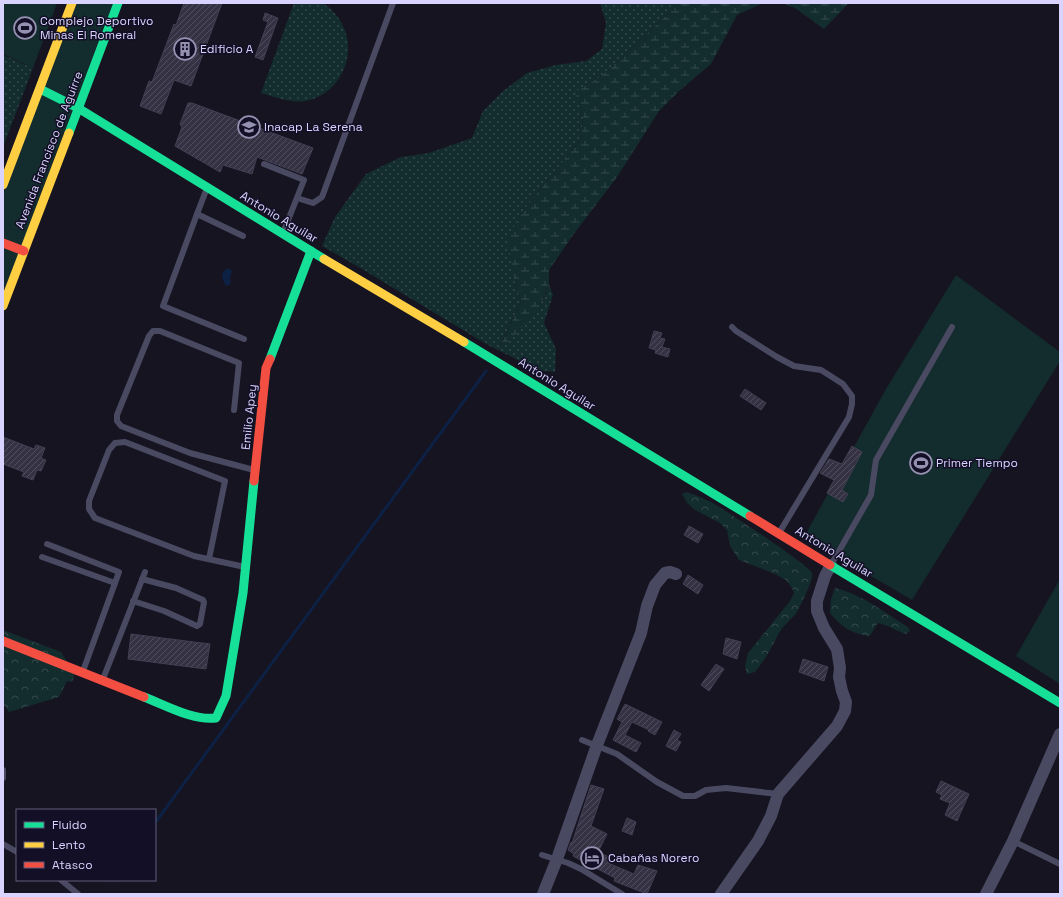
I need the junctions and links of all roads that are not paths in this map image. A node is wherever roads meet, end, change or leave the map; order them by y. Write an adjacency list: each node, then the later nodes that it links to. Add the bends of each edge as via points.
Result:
1 (72, 3): 4 (street)
2 (118, 3): 5 (street, Avenida Francisco de Aguirre)
3 (393, 3): 9 (lane, via 322,197 313,203)
4 (40, 89): 5 (street, Antonio Aguilar); 7 (street)
5 (78, 108): 8 (street, Antonio Aguilar); 14 (street, Avenida Francisco de Aguirre)
6 (264, 164): 9 (lane, via 304,180)
7 (3, 185)
8 (208, 187): 10 (lane); 11 (street, Antonio Aguilar)
9 (297, 198): 11 (lane)
10 (197, 214): 12 (lane); 19 (lane, via 163,306)
11 (283, 233): 15 (street, Antonio Aguilar)
12 (243, 236)
13 (3, 243): 14 (street)
14 (24, 251): 16 (street, Avenida Francisco de Aguirre)
15 (312, 251): 21 (street, Emilio Apey, via 266,368); 22 (street, Antonio Aguilar)
16 (3, 306)
17 (732, 327): 22 (lane, via 794,366 821,370 843,384 852,396 849,417)
18 (952, 328): 26 (lane, via 876,460 871,495)
19 (244, 339)
20 (234, 410): 21 (lane, via 239,363 160,331 153,331 116,421 121,426 190,453)
21 (256, 471): 27 (street, Emilio Apey)
22 (779, 533): 26 (street, Antonio Aguilar)
23 (47, 544): 29 (lane, via 118,571)
24 (42, 557): 29 (lane)
25 (209, 559): 25 (lane, via 194,556 95,518 89,510 89,501 109,450 115,443 124,442 225,481); 27 (lane)
26 (831, 565): 34 (street, Antonio Aguilar); 40 (street, via 816,601 824,628 837,649 842,691 846,702 845,711 837,726)
27 (245, 567): 33 (street, Emilio Apey, via 226,696 216,718 193,716)
28 (676, 574): 37 (street, via 665,573 655,585 641,633)
29 (115, 583): 32 (lane)
30 (133, 601): 30 (lane, via 164,611 196,626 200,624 204,602 144,576); 33 (lane)
31 (3, 641): 32 (street)
32 (82, 672): 33 (street)
33 (102, 680)
34 (1060, 703)
35 (1060, 734): 41 (street)
36 (582, 740): 37 (lane)
37 (597, 745): 40 (lane, via 617,754 657,782 683,796 695,796 706,790 726,788); 45 (street)
38 (3, 770): 39 (lane)
39 (3, 778)
40 (778, 794): 51 (street, via 771,816 758,841)
41 (1013, 841): 46 (lane); 52 (street)
42 (3, 844): 43 (lane)
43 (16, 851)
44 (542, 854): 45 (lane)
45 (557, 859): 49 (street); 50 (lane, via 587,872)
46 (1060, 864)
47 (62, 881): 48 (lane)
48 (78, 894)
49 (544, 894)
50 (622, 894)
51 (721, 894)
52 (986, 894)

